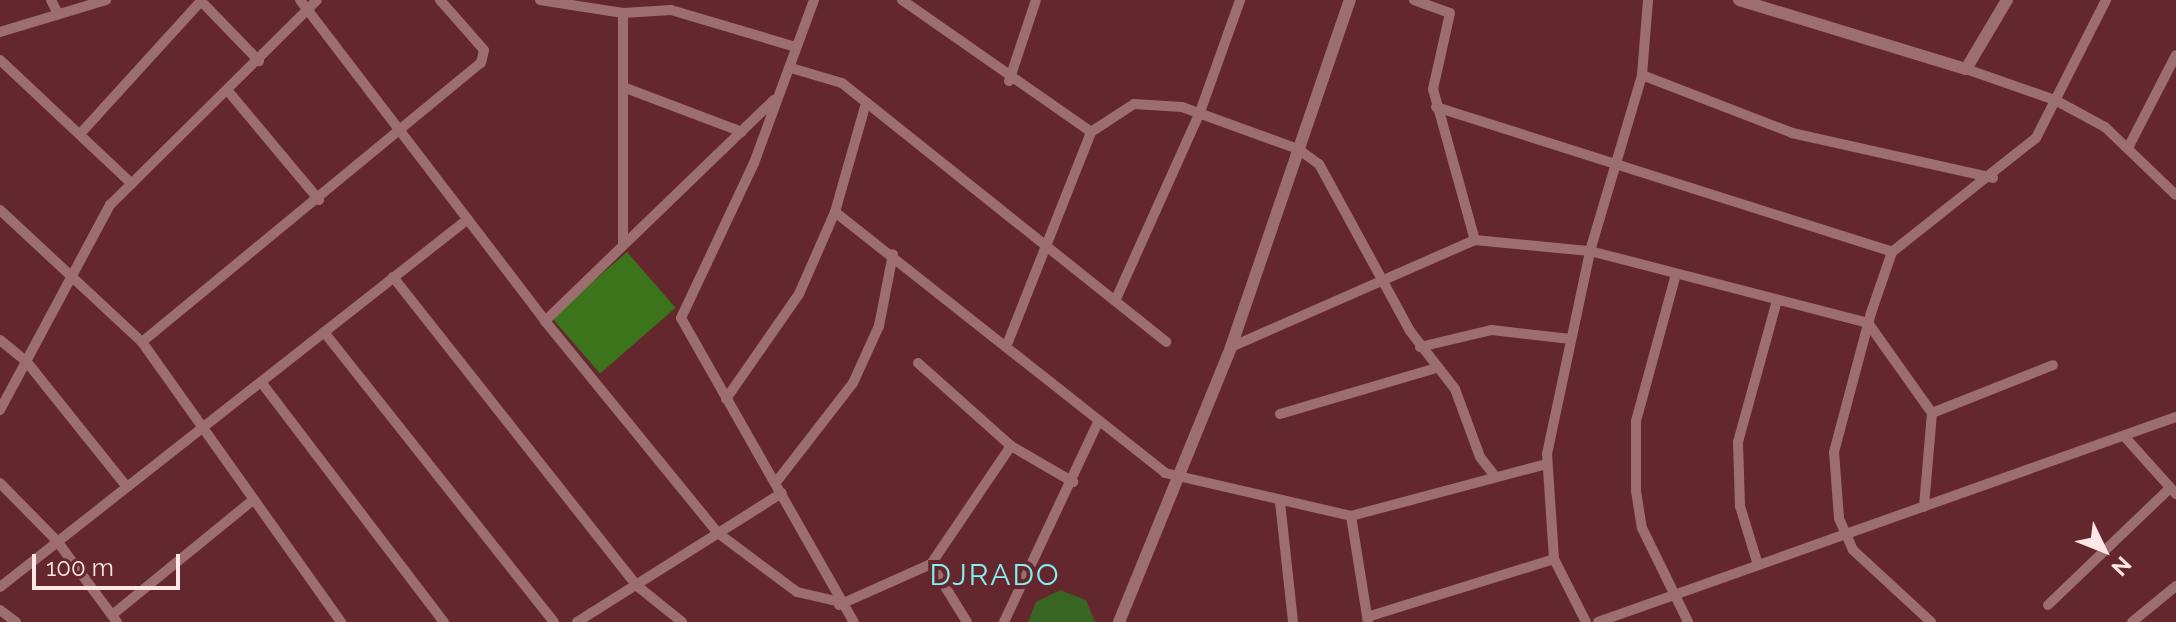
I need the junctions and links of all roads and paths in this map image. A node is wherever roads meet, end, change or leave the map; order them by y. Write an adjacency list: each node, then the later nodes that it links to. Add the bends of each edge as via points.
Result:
1 (51, 0): 20 (street)
2 (106, 0): 20 (street)
3 (200, 0): 25 (street); 40 (street)
4 (300, 0): 18 (street)
5 (317, 0): 18 (street)
6 (440, 0): 37 (street, via 484,57)
7 (540, 0): 19 (street)
8 (814, 0): 22 (street)
9 (902, 0): 29 (street)
10 (1036, 0): 29 (street)
11 (1240, 0): 36 (street)
12 (1350, 0): 42 (street)
13 (1414, 0): 35 (street, via 1450,13 1434,74)
14 (1648, 0): 28 (street)
15 (1739, 0): 27 (street)
16 (2007, 0): 27 (street)
17 (2106, 0): 33 (street)
18 (309, 13): 25 (street); 37 (street)
19 (623, 13): 22 (street, via 671,10); 30 (street)
20 (58, 14): 21 (street)
21 (0, 32)
22 (796, 47): 26 (street)
23 (2176, 55): 41 (street)
24 (0, 60): 40 (street)
25 (259, 61): 31 (street)
26 (791, 68): 32 (street); 34 (street, via 842,83)
27 (1966, 69): 33 (street)
28 (1642, 75): 43 (street); 44 (street, via 1792,133)
29 (1009, 81): 39 (street)
30 (623, 87): 38 (street); 52 (street)
31 (228, 91): 45 (street); 47 (street)
32 (776, 99): 38 (street); 82 (street, via 681,318)
33 (2055, 100): 41 (street); 44 (street, via 2036,138)
34 (865, 107): 49 (street); 53 (street)
35 (1436, 107): 43 (street); 51 (street)
36 (1200, 112): 39 (street, via 1142,102); 42 (street); 63 (street)
37 (404, 131): 47 (street); 50 (street)
38 (742, 132): 52 (street)
39 (1091, 132): 53 (street)
40 (80, 134): 45 (street)
41 (2129, 146): 46 (street)
42 (1298, 149): 62 (street, via 1324,171); 75 (street)
43 (1612, 166): 54 (street); 55 (street)
44 (1993, 178): 55 (street)
45 (132, 184): 61 (street, via 110,205)
46 (2176, 195)
47 (319, 200): 72 (street)
48 (0, 210): 61 (street)
49 (835, 212): 56 (street); 82 (street, via 784,321)
50 (468, 219): 60 (street); 65 (street)
51 (1475, 240): 54 (street); 62 (street)
52 (623, 244): 65 (street)
53 (1042, 248): 63 (street); 67 (street)
54 (1590, 251): 58 (street); 70 (street)
55 (1892, 252): 66 (street)
56 (893, 254): 57 (street); 59 (street)
57 (908, 266): 59 (street); 68 (street)
58 (1676, 274): 64 (street); 115 (street, via 1636,421 1638,512)
59 (892, 276): 95 (street, via 853,383)
60 (393, 277): 69 (street); 112 (street)
61 (71, 278): 72 (street); 77 (street)
62 (1381, 279): 75 (street); 76 (street)
63 (1116, 299): 74 (street)
64 (1777, 300): 66 (street); 111 (street, via 1738,442 1740,506)
65 (545, 321): 106 (street)
66 (1868, 323): 84 (street); 107 (street, via 1834,452)
67 (1012, 326): 68 (street); 73 (street)
68 (994, 331): 73 (street)
69 (324, 332): 81 (street); 124 (street)
70 (1570, 339): 76 (street, via 1492,330); 92 (street)
71 (0, 340): 77 (street)
72 (142, 342): 88 (street)
73 (1008, 342): 87 (street)
74 (1166, 342)
75 (1231, 347): 94 (street)
76 (1420, 347): 80 (street)
77 (26, 361): 83 (street); 99 (street)
78 (918, 363): 90 (street)
79 (2053, 365): 84 (street)
80 (1436, 368): 85 (street); 91 (street, via 1460,400)
81 (261, 382): 88 (street); 123 (street)
82 (726, 399): 95 (street)
83 (0, 410)
84 (1932, 413): 104 (street)
85 (1280, 414)
86 (2176, 417): 89 (street)
87 (1098, 422): 94 (street, via 1157,469); 96 (street)
88 (203, 428): 99 (street); 102 (street)
89 (2124, 436): 100 (street); 104 (street)
90 (1011, 446): 96 (street); 110 (street)
91 (1480, 457): 93 (street); 98 (street)
92 (1546, 464): 93 (street); 109 (street)
93 (1494, 475): 98 (street)
94 (1179, 476): 103 (street); 130 (street)
95 (777, 481): 101 (street)
96 (1073, 482): 129 (street)
97 (0, 483): 108 (street)
98 (1473, 483): 105 (street)
99 (127, 487): 108 (street)
100 (2173, 491): 117 (street)
101 (782, 493): 106 (street); 116 (street)
102 (254, 499): 119 (street); 122 (street)
103 (1280, 502): 105 (street); 131 (street)
104 (1924, 507): 107 (street)
105 (1351, 516): 120 (street)
106 (718, 533): 112 (street); 116 (street, via 797,592)
107 (1843, 535): 111 (street); 135 (street)
108 (57, 541): 114 (street); 119 (street)
109 (1554, 559): 120 (street); 132 (street)
110 (931, 564): 116 (street); 128 (street)
111 (1758, 565): 115 (street)
112 (636, 585): 125 (street); 126 (street)
113 (2176, 586): 136 (street)
114 (0, 587)
115 (1674, 595): 133 (street); 134 (street)
116 (838, 603): 127 (street)
117 (2048, 605)
118 (0, 610): 121 (street)
119 (114, 618)
120 (1368, 620)
121 (16, 622)
122 (341, 622)
123 (444, 622)
124 (554, 622)
125 (577, 622)
126 (682, 622)
127 (854, 622)
128 (967, 622)
129 (1004, 622)
130 (1119, 622)
131 (1293, 622)
132 (1586, 622)
133 (1598, 622)
134 (1688, 622)
135 (1931, 622)
136 (2132, 622)

